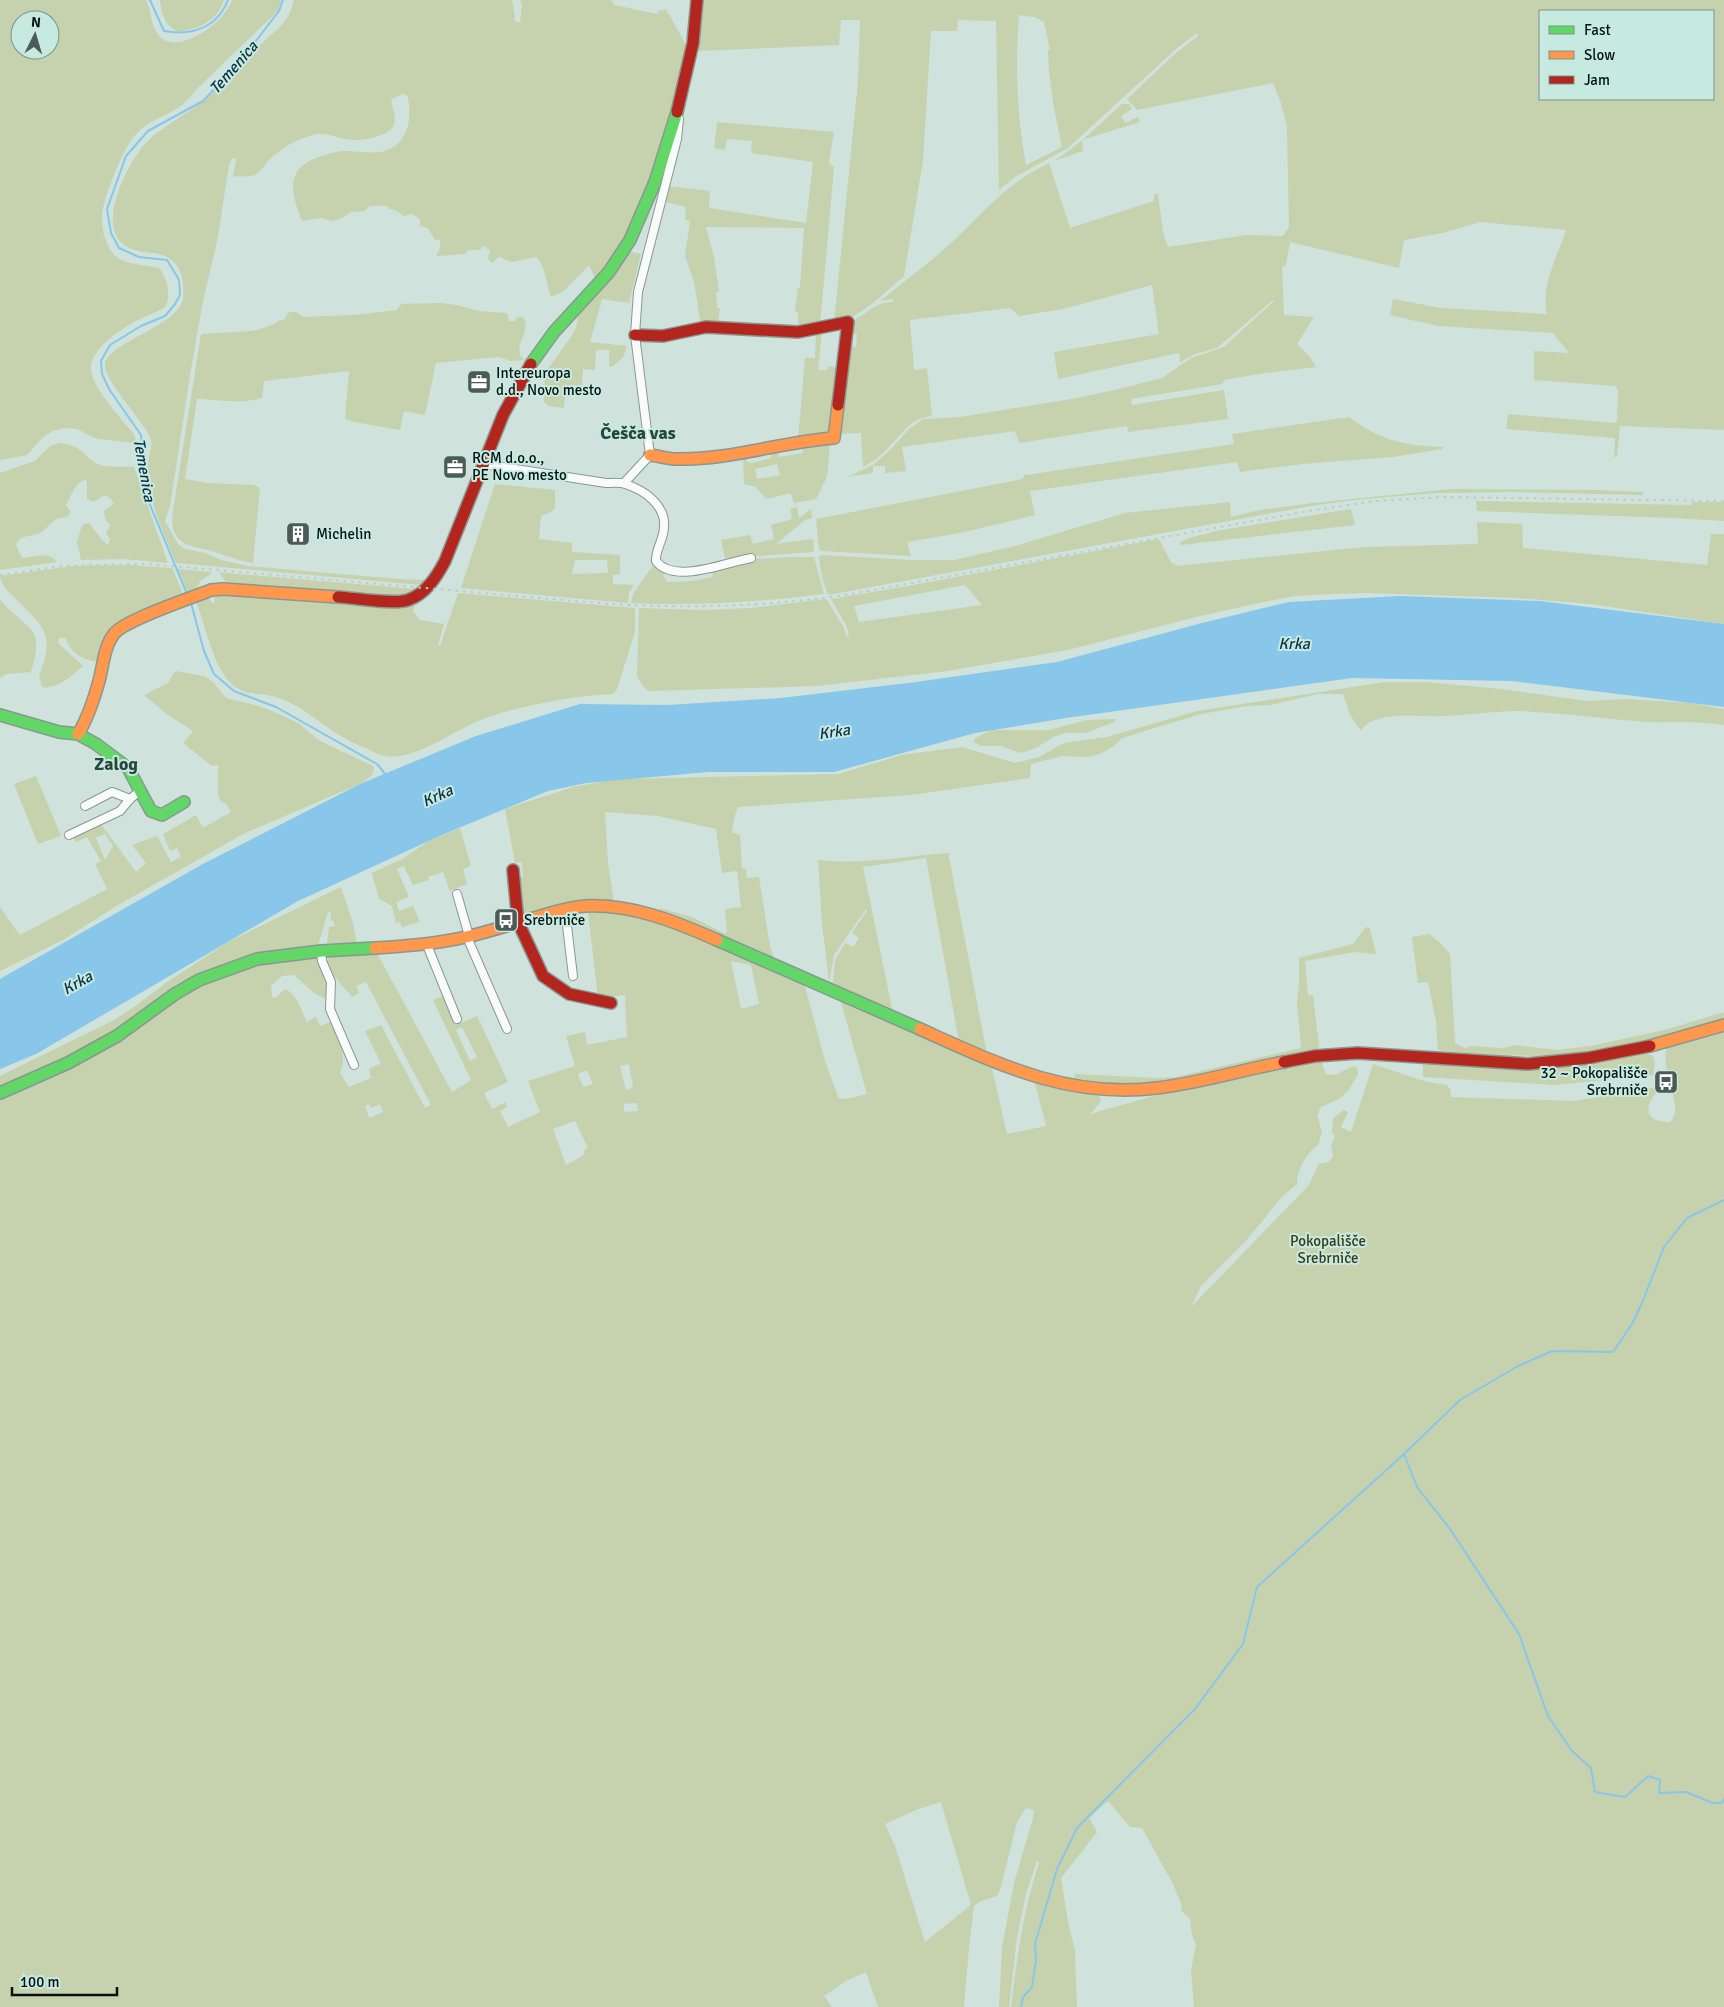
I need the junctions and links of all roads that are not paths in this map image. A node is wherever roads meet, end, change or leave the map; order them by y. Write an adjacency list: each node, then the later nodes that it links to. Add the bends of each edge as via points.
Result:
1 (697, 0): 2 (street, via 693,44)
2 (680, 103): 3 (street, via 677,139 638,292); 5 (street, via 655,182 630,240 609,272 536,355 512,398)
3 (636, 335): 4 (street); 4 (street, via 663,336 706,327 798,332 848,322 834,438 676,460)
4 (650, 455): 6 (street)
5 (483, 464): 6 (street); 9 (street, via 445,561 431,584 415,597 383,601 211,590 128,623 114,633 86,721)
6 (624, 483): 7 (street, via 644,493 660,508 665,527 656,557 659,566 674,571 705,570)
7 (751, 558)
8 (0, 715): 9 (street, via 59,732)
9 (78, 734): 10 (street, via 128,768)
10 (140, 791): 11 (street); 12 (street, via 151,811 162,815)
11 (130, 799): 13 (street, via 112,792); 14 (street, via 120,811)
12 (184, 802)
13 (85, 806)
14 (69, 835)
15 (513, 870): 18 (street)
16 (457, 894): 19 (street)
17 (565, 909): 18 (street); 22 (street); 25 (street, via 584,906 624,908 679,923 988,1060 1038,1078 1103,1090 1171,1087 1300,1058 1335,1054 1384,1053 1512,1064 1556,1063 1659,1044)
18 (518, 922): 19 (street); 23 (street, via 543,976 569,994)
19 (468, 937): 20 (street); 26 (street)
20 (427, 945): 21 (street); 24 (street)
21 (321, 952): 27 (street, via 331,982 330,1009); 28 (street, via 257,960 199,980 116,1036 68,1063)
22 (573, 976)
23 (610, 1004)
24 (457, 1019)
25 (1724, 1025)
26 (507, 1029)
27 (354, 1064)
28 (0, 1093)

